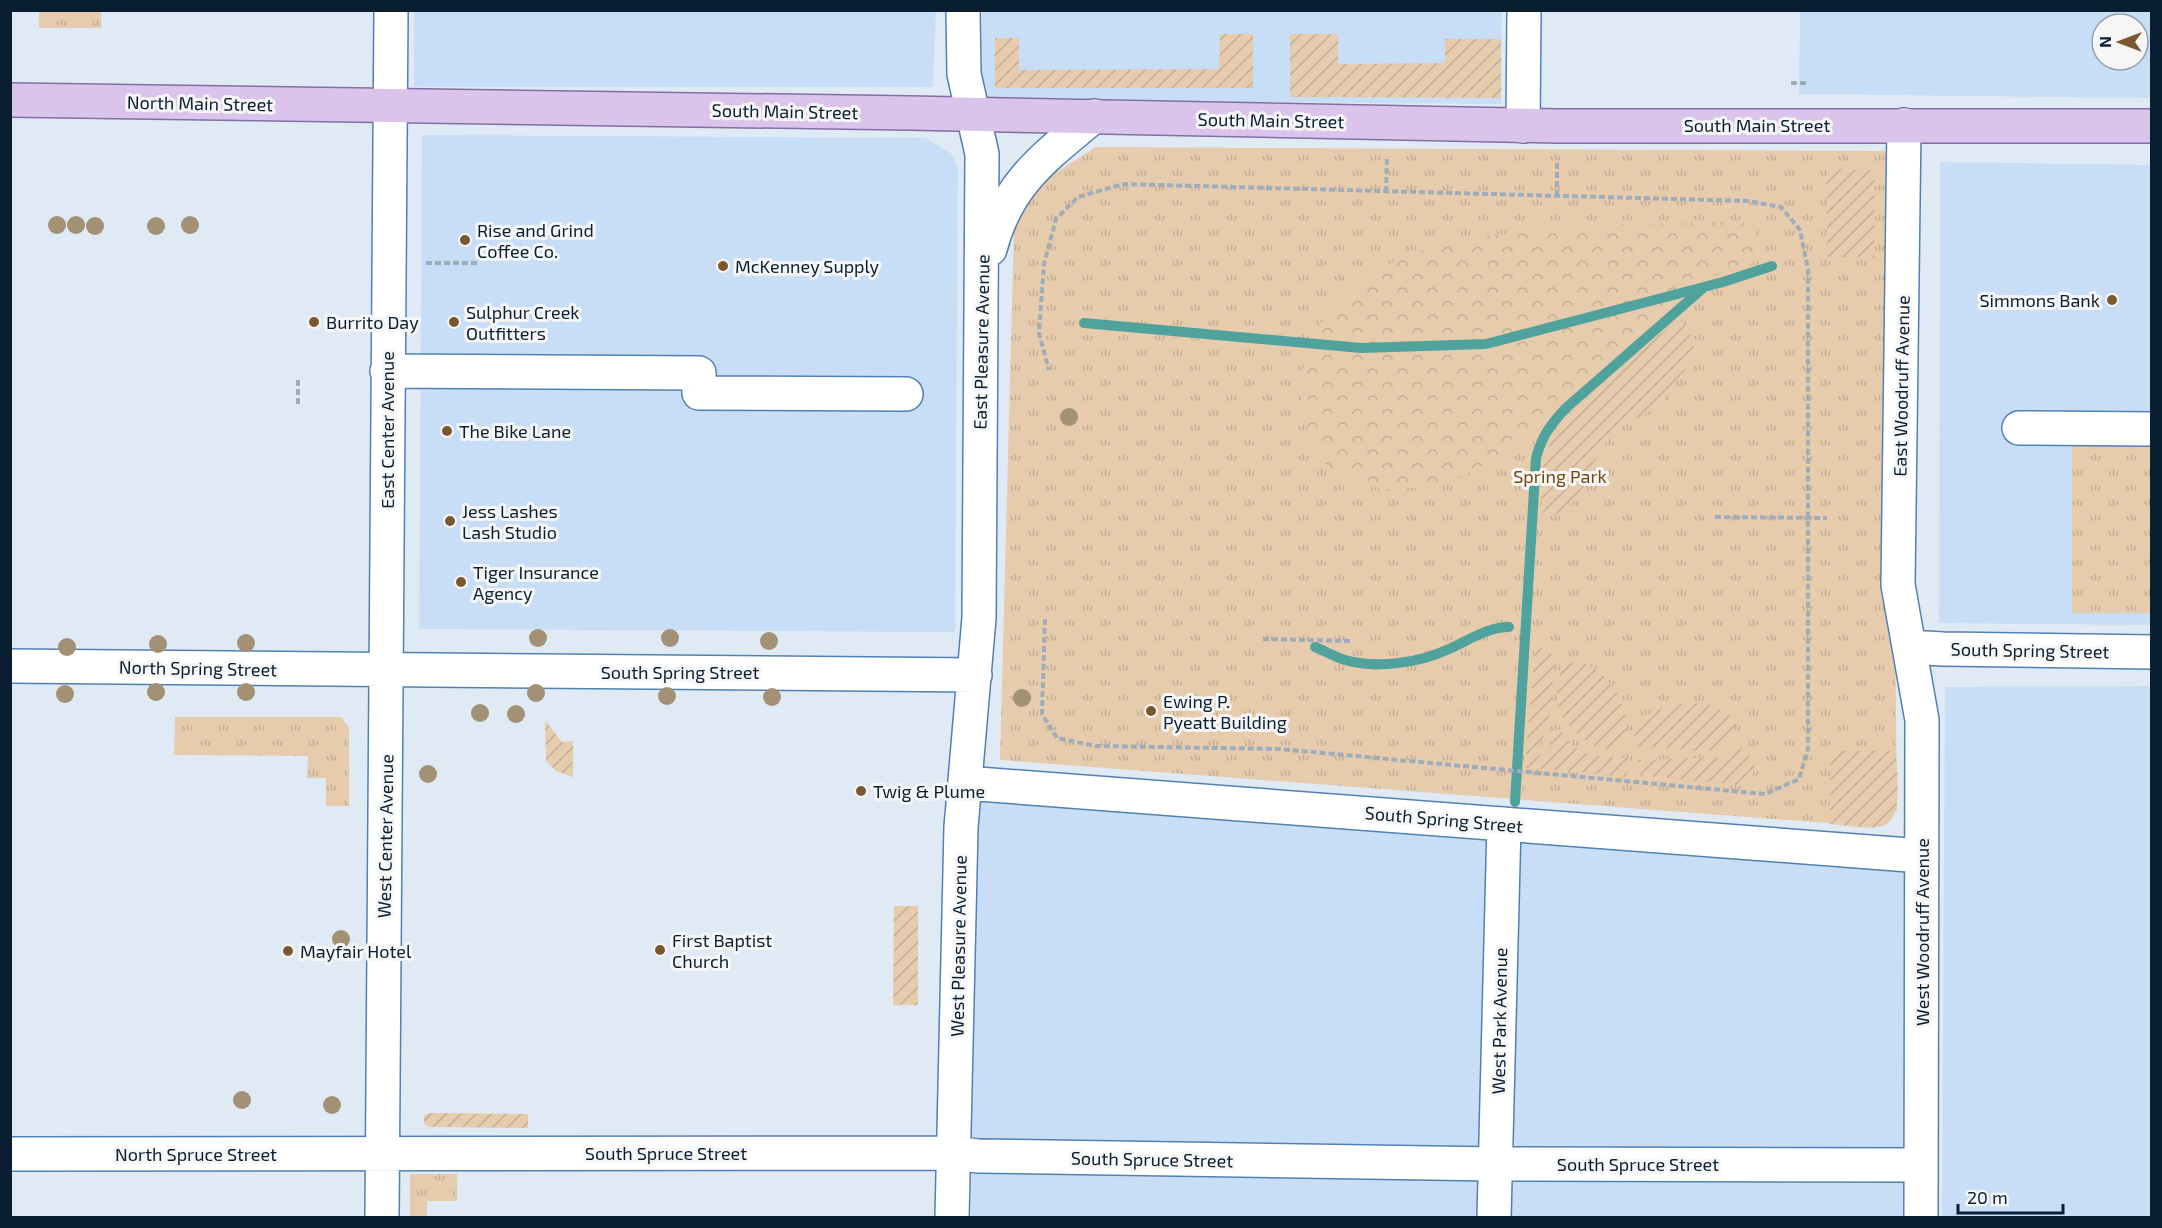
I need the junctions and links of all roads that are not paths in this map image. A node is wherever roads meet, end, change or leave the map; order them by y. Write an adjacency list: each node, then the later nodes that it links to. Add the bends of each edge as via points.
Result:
1 (391, 10): 5 (street, East Center Avenue)
2 (963, 10): 6 (street, East Pleasure Avenue, via 964,74)
3 (1524, 10): 9 (street)
4 (10, 100): 5 (main road, North Main Street)
5 (390, 106): 6 (main road, South Main Street); 12 (street, East Center Avenue)
6 (974, 114): 7 (main road, South Main Street); 11 (street, East Pleasure Avenue, via 982,154)
7 (1094, 116): 9 (main road, South Main Street); 11 (street, via 1025,176 993,238)
8 (1904, 125): 9 (main road, South Main Street); 10 (main road, South Main Street); 16 (street, East Woodruff Avenue, via 1898,585)
9 (1523, 126)
10 (2151, 126)
11 (982, 277): 20 (street, East Pleasure Avenue)
12 (387, 370): 13 (street, via 699,373 699,393); 19 (street, East Center Avenue)
13 (906, 394)
14 (2019, 428): 15 (street)
15 (2151, 429)
16 (1909, 647): 17 (street, South Spring Street); 23 (street, West Woodruff Avenue, via 1922,720)
17 (2151, 651)
18 (10, 666): 19 (street, North Spring Street)
19 (386, 670): 20 (street, South Spring Street); 26 (street, West Center Avenue)
20 (975, 675): 21 (street, West Pleasure Avenue)
21 (965, 783): 22 (street, South Spring Street); 24 (street, West Pleasure Avenue)
22 (1504, 824): 23 (street, South Spring Street); 27 (street, West Park Avenue)
23 (1922, 856): 28 (street, West Woodruff Avenue)
24 (953, 1153): 26 (street, South Spruce Street); 27 (street, South Spruce Street); 30 (street, West Pleasure Avenue)
25 (10, 1154): 26 (street, North Spruce Street)
26 (382, 1154): 29 (street, West Center Avenue)
27 (1496, 1164): 28 (street, South Spruce Street); 31 (street, West Park Avenue)
28 (1921, 1165): 32 (street, West Woodruff Avenue)
29 (382, 1218)
30 (952, 1218)
31 (1494, 1218)
32 (1921, 1218)

